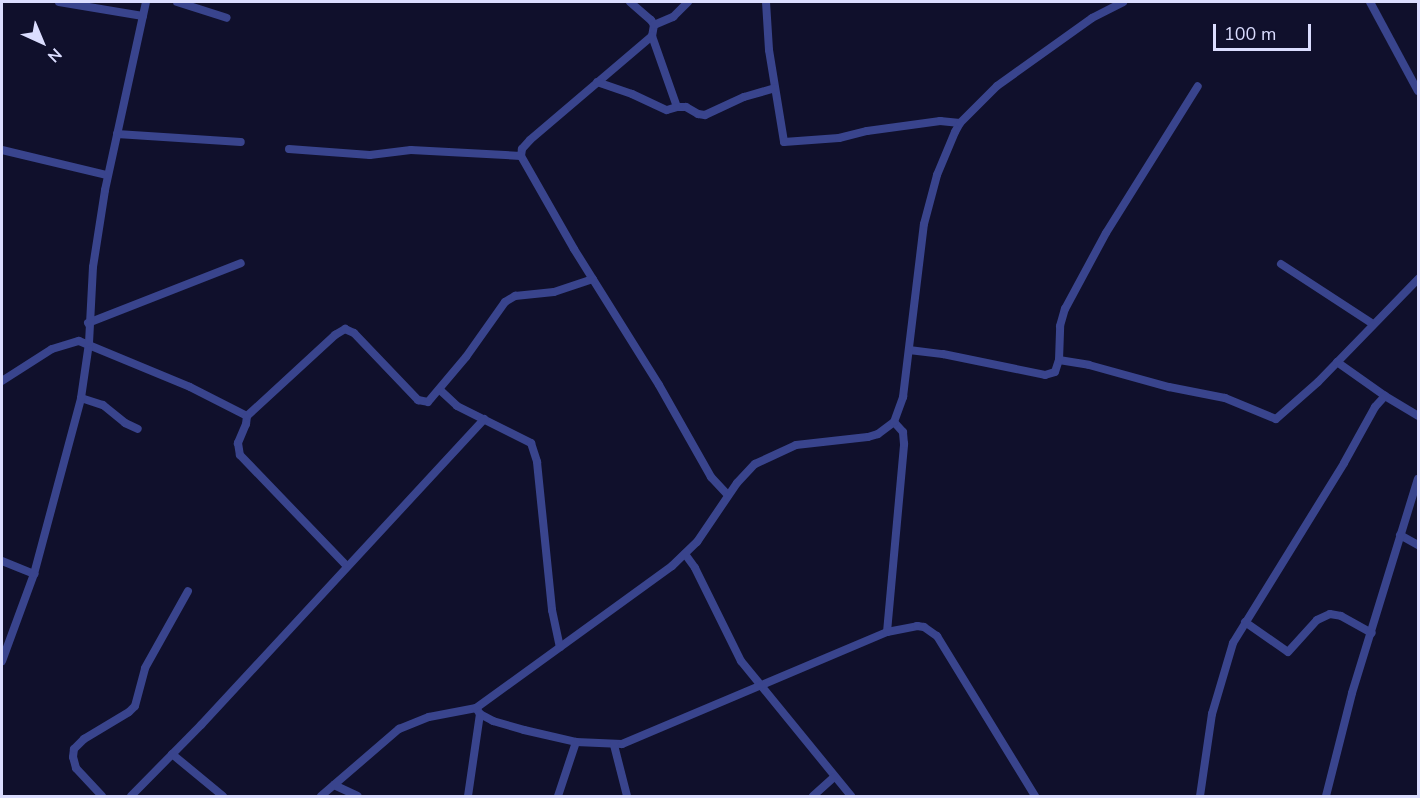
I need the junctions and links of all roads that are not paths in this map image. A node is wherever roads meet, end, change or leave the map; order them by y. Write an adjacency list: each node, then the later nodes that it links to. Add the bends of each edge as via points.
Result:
1 (59, 2): 9 (street)
2 (146, 2): 9 (street)
3 (177, 2): 10 (street)
4 (630, 2): 11 (street, via 648,15)
5 (688, 2): 11 (street, via 673,17)
6 (766, 2): 15 (street)
7 (1124, 2): 18 (street, via 1092,18 1021,68)
8 (1370, 2): 16 (street)
9 (143, 16): 19 (street)
10 (227, 18)
11 (654, 25): 12 (street)
12 (652, 36): 13 (street); 17 (street)
13 (597, 82): 17 (street, via 667,110); 23 (street, via 530,140)
14 (1198, 86): 33 (street, via 1106,233 1065,309)
15 (775, 88): 17 (street, via 705,115 688,107); 18 (street, via 784,142 839,138 940,121)
16 (1419, 91)
17 (676, 107)
18 (960, 123): 32 (street, via 942,161 928,207)
19 (117, 134): 20 (street); 24 (street)
20 (241, 142)
21 (289, 149): 23 (street, via 370,155 411,150)
22 (2, 150): 24 (street)
23 (520, 156): 27 (street)
24 (107, 175): 29 (street)
25 (242, 263): 29 (street)
26 (1281, 264): 30 (street)
27 (593, 279): 36 (street, via 554,292 515,296 505,302); 45 (street, via 711,477)
28 (1419, 279): 30 (street)
29 (88, 323): 31 (street)
30 (1373, 324): 34 (street)
31 (88, 343): 35 (street, via 74,341 52,349); 38 (street); 39 (street)
32 (909, 350): 33 (street, via 1045,375 1055,372); 42 (street, via 902,406)
33 (1059, 360): 34 (street, via 1225,398 1276,419)
34 (1337, 362): 37 (street)
35 (2, 381)
36 (440, 390): 39 (street, via 428,402 418,400 354,333 345,329); 41 (street, via 457,406)
37 (1385, 396): 40 (street); 53 (street)
38 (81, 398): 43 (street, via 103,405); 51 (street)
39 (247, 416): 50 (street, via 238,443 240,455)
40 (1419, 416)
41 (484, 419): 50 (street); 56 (street, via 527,439 534,451 550,599)
42 (894, 422): 45 (street, via 868,437 796,445 774,453 755,464); 54 (street, via 903,432 904,454)
43 (138, 429)
44 (1419, 479): 46 (street)
45 (728, 495): 48 (street)
46 (1400, 536): 47 (street); 55 (street)
47 (1419, 545)
48 (685, 554): 56 (street); 58 (street, via 731,644)
49 (2, 561): 51 (street)
50 (346, 566): 62 (street)
51 (34, 573): 57 (street)
52 (188, 591): 65 (street, via 145,668 135,706 74,749 76,768)
53 (1245, 622): 55 (street, via 1288,652 1317,620 1330,614); 76 (street, via 1233,643 1212,714)
54 (887, 632): 58 (street); 75 (street, via 917,626 933,632)
55 (1372, 633): 77 (street)
56 (560, 647): 59 (street)
57 (2, 661)
58 (762, 686): 61 (street); 63 (street)
59 (478, 711): 60 (street, via 502,725); 64 (street, via 411,723 391,735); 70 (street)
60 (576, 742): 61 (street); 71 (street)
61 (614, 745): 72 (street)
62 (172, 754): 66 (street); 67 (street)
63 (834, 777): 73 (street); 74 (street)
64 (334, 785): 68 (street); 69 (street)
65 (102, 796)
66 (131, 796)
67 (223, 796)
68 (321, 796)
69 (358, 796)
70 (468, 796)
71 (558, 796)
72 (627, 796)
73 (813, 796)
74 (851, 796)
75 (1035, 796)
76 (1200, 796)
77 (1326, 796)

